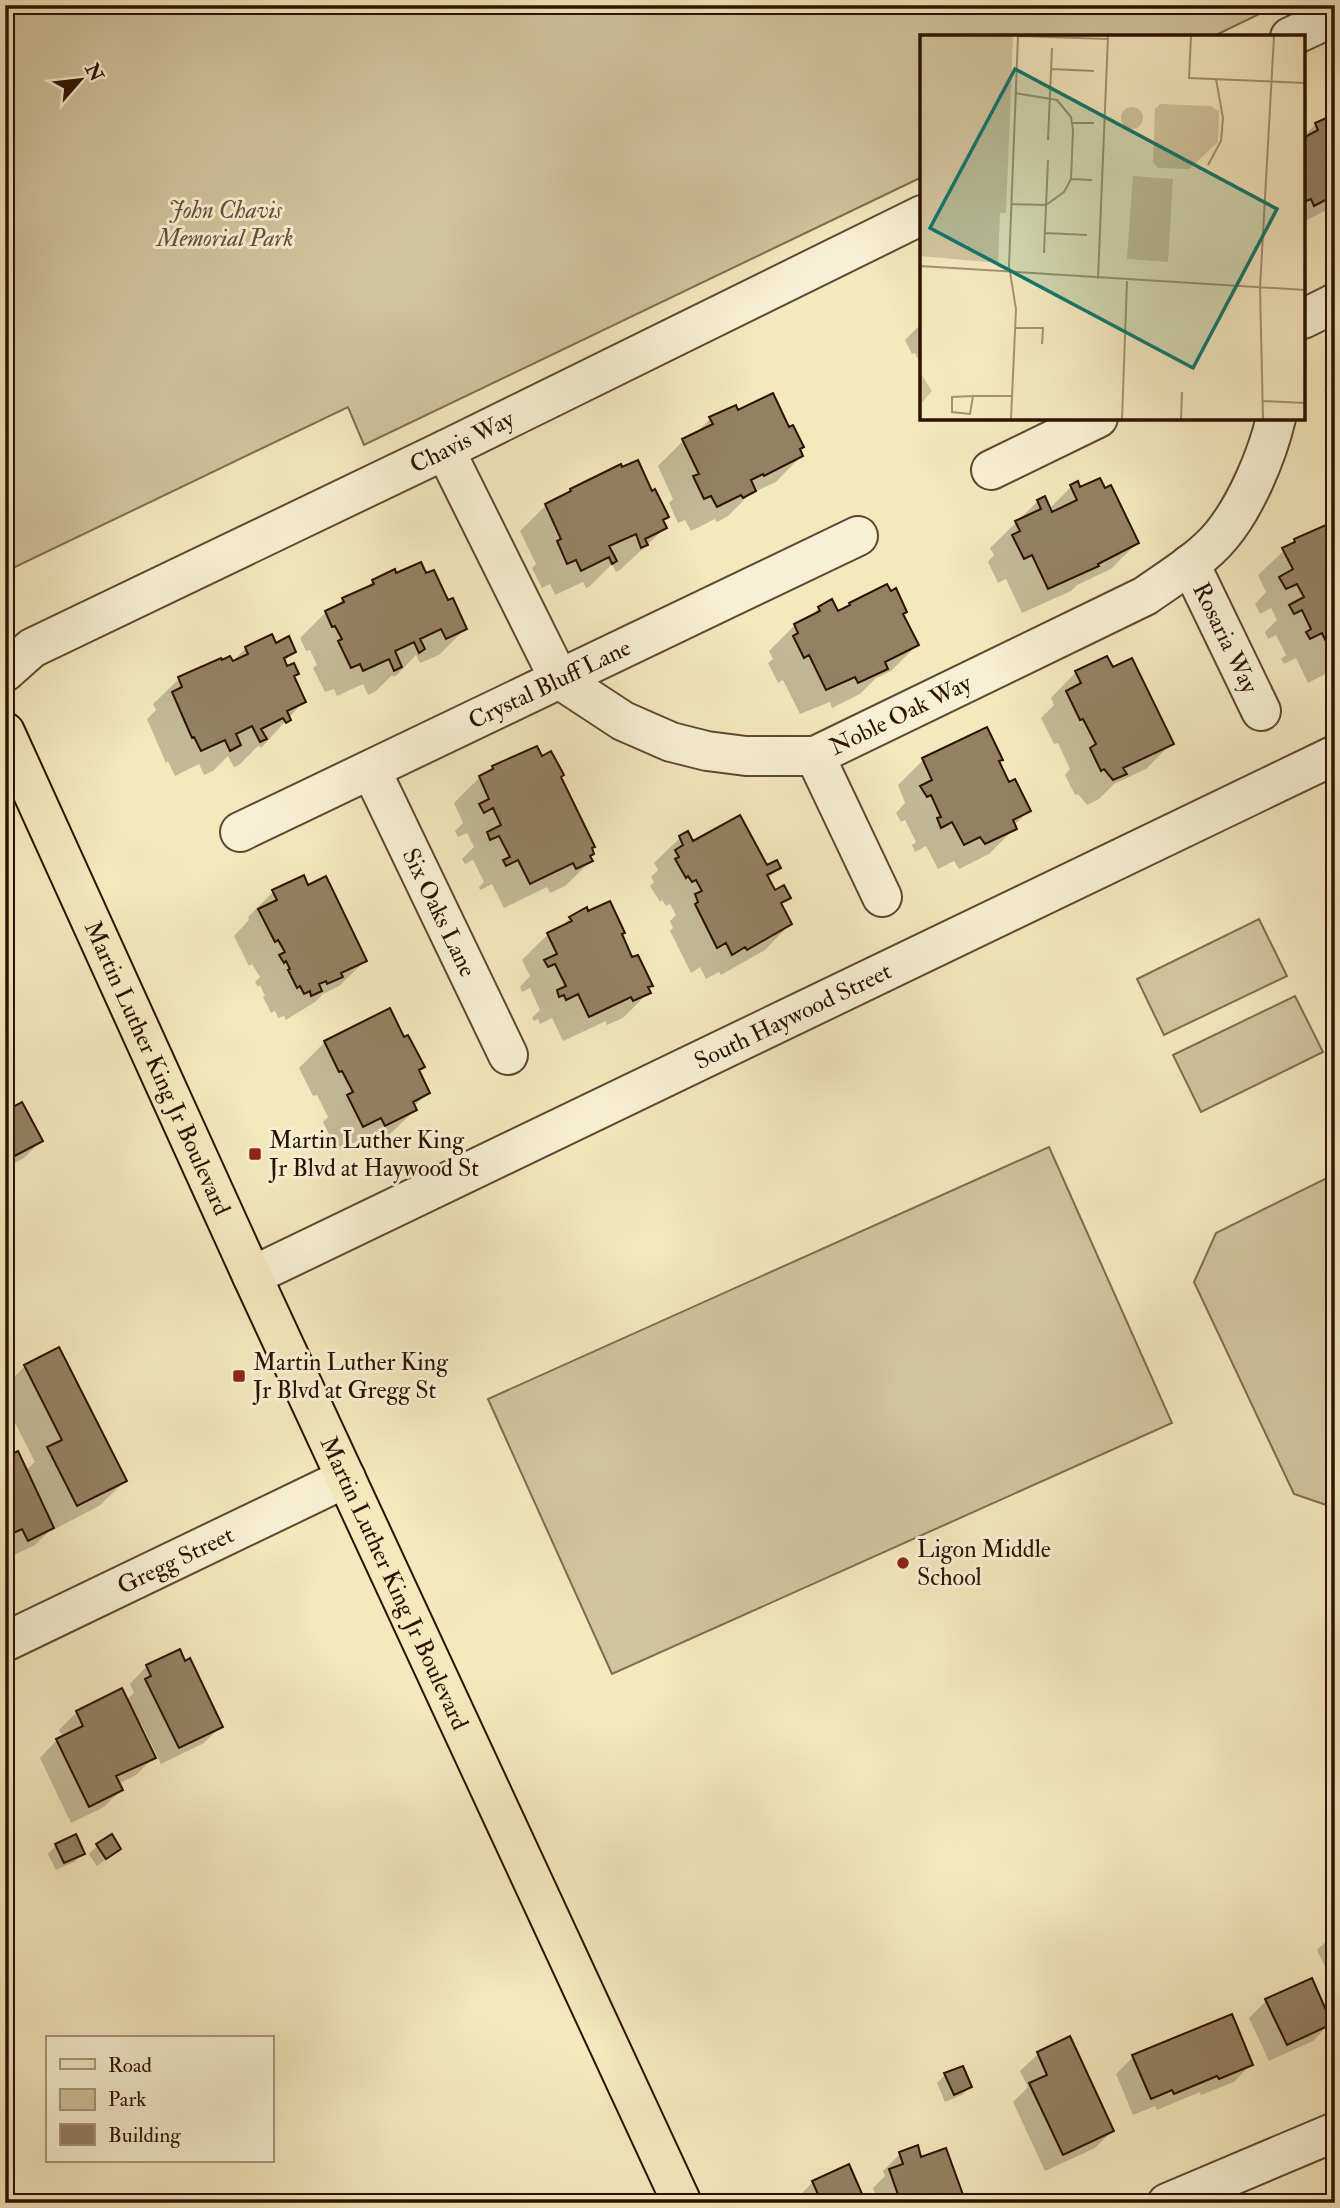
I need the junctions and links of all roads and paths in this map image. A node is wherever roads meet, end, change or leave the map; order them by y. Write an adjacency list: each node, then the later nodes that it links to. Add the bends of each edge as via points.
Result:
1 (1335, 16): 2 (street)
2 (1294, 35)
3 (920, 216): 8 (street, Chavis Way)
4 (1335, 303): 5 (street)
5 (1305, 318)
6 (1094, 420): 9 (street)
7 (1276, 420): 11 (street, Noble Oak Way, via 1253,486 1221,536)
8 (445, 450): 12 (street, Chavis Way, via 32,648); 13 (street)
9 (991, 470)
10 (858, 536): 13 (street, Crystal Bluff Lane)
11 (1190, 564): 14 (street, Rosaria Way); 17 (street, Noble Oak Way, via 1145,596)
12 (5, 672)
13 (559, 679): 17 (street, Noble Oak Way, via 623,721 671,742 746,756); 18 (street, Crystal Bluff Lane)
14 (1261, 711)
15 (5, 732): 22 (main road, Martin Luther King Jr Boulevard)
16 (1335, 755): 22 (street, South Haywood Street)
17 (815, 756): 20 (street)
18 (371, 770): 19 (street, Crystal Bluff Lane); 21 (street, Six Oaks Lane)
19 (240, 832)
20 (883, 897)
21 (508, 1055)
22 (252, 1276): 23 (main road, Martin Luther King Jr Boulevard)
23 (346, 1478): 24 (street, Gregg Street); 26 (main road, Martin Luther King Jr Boulevard)
24 (5, 1642)
25 (1335, 2132): 27 (street)
26 (682, 2203)
27 (1167, 2203)

